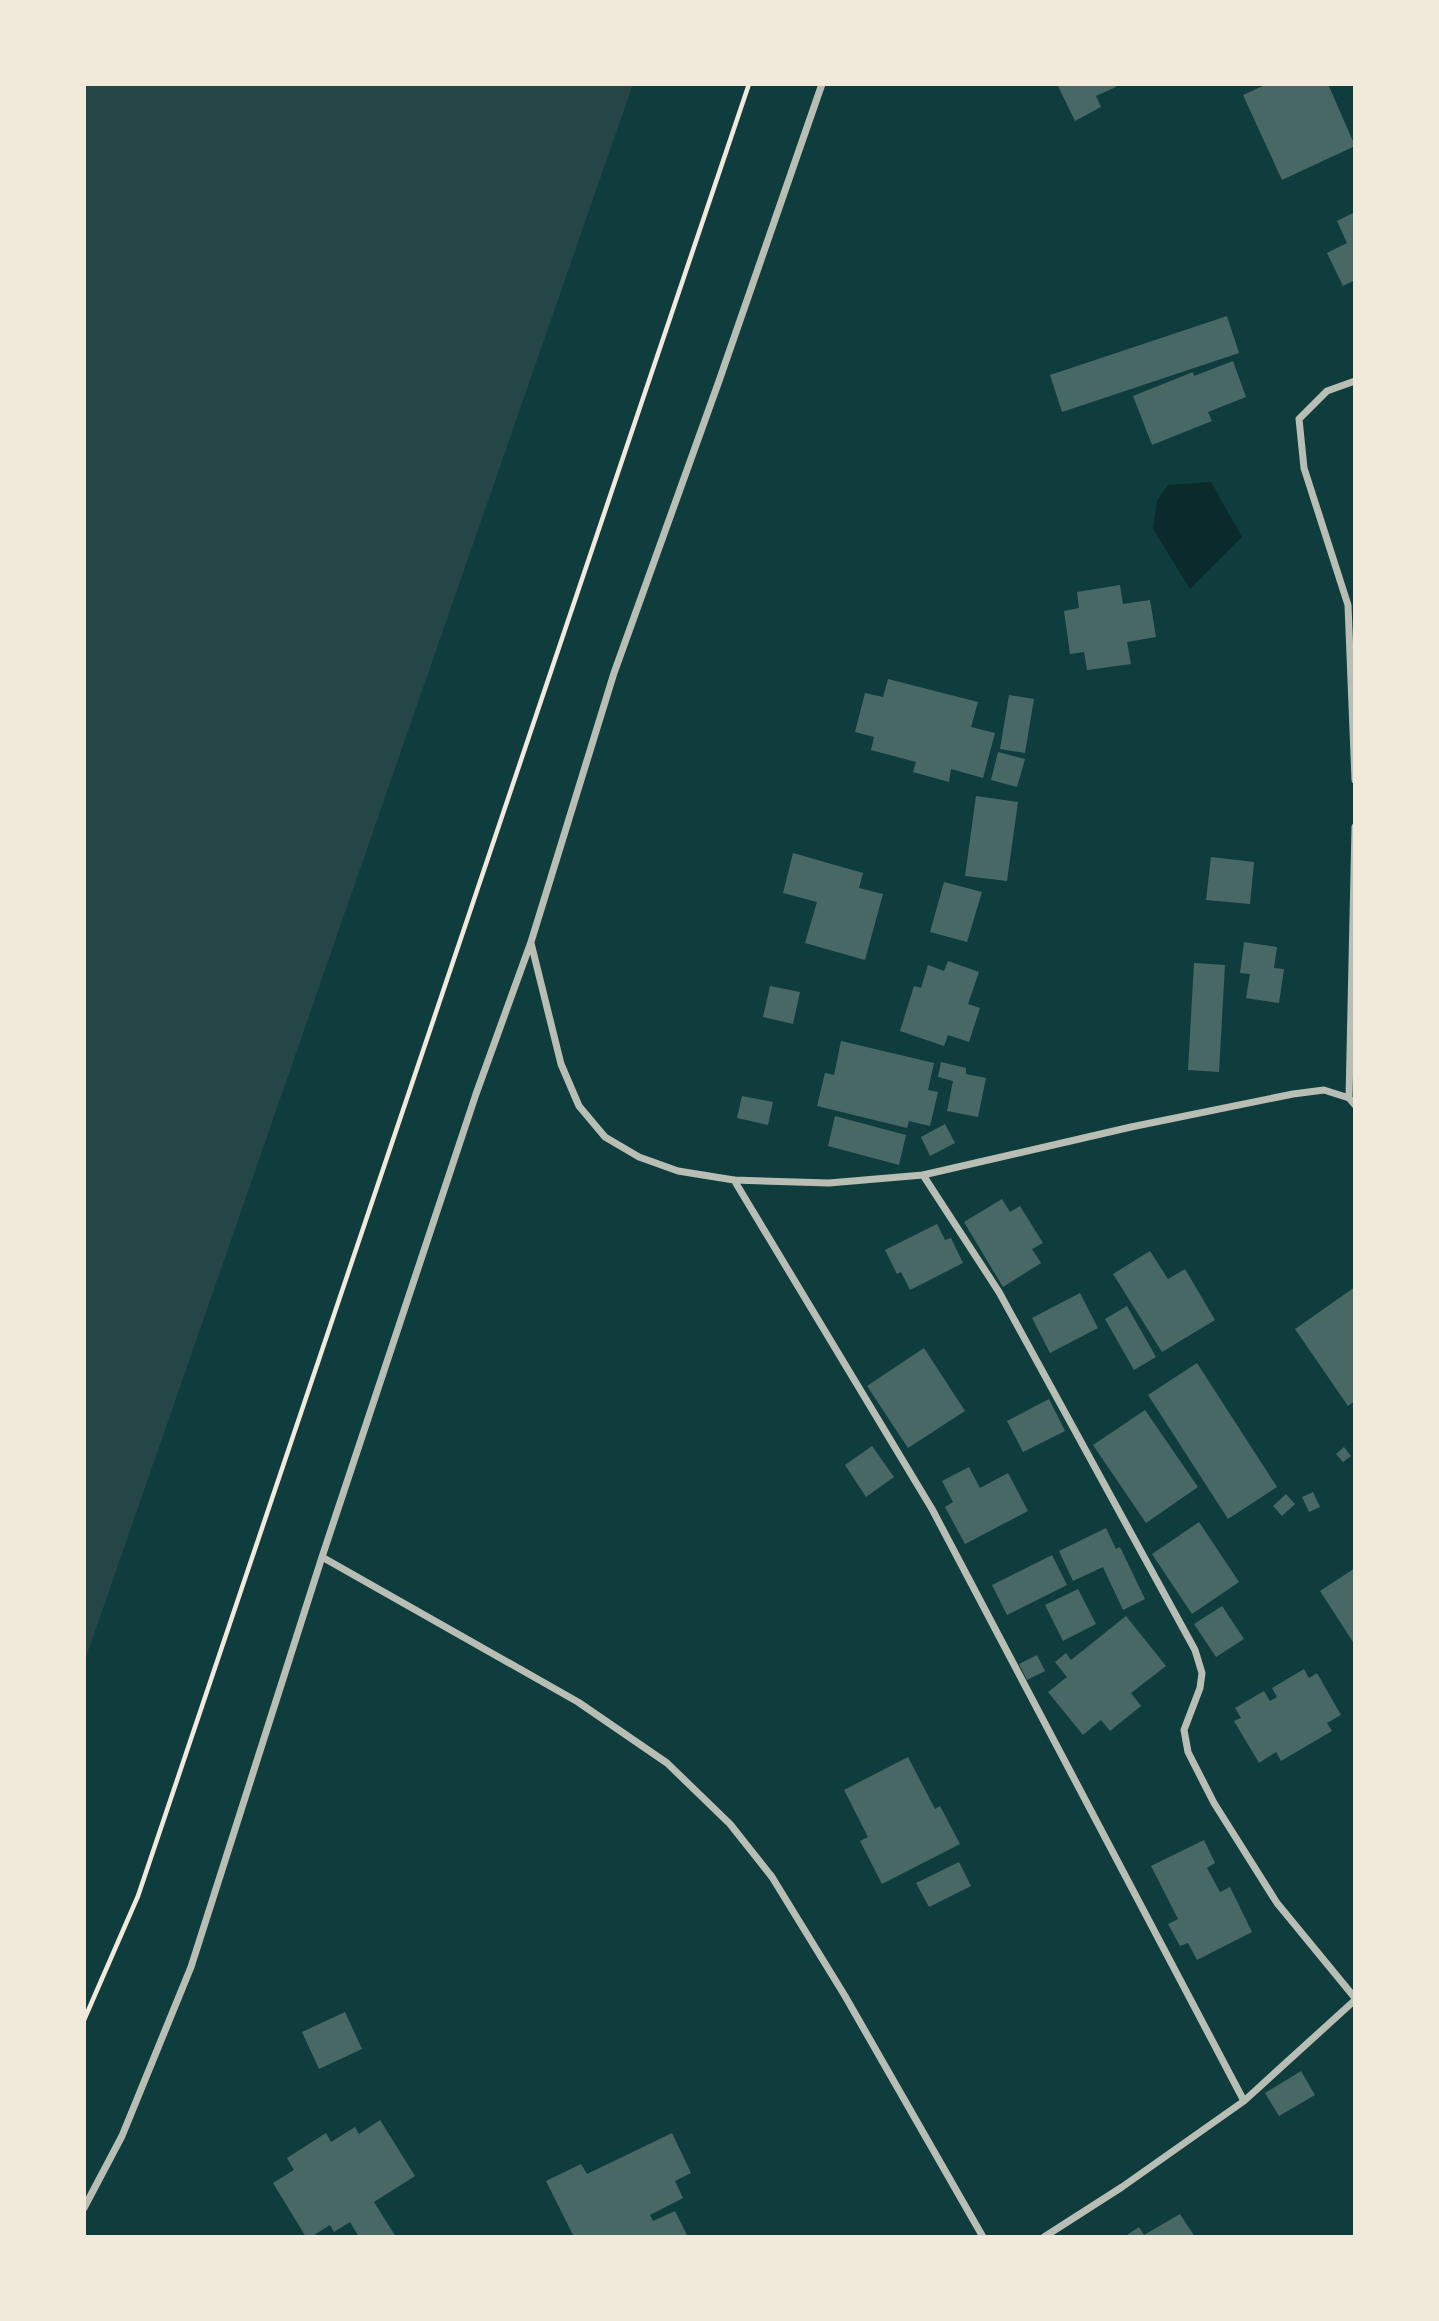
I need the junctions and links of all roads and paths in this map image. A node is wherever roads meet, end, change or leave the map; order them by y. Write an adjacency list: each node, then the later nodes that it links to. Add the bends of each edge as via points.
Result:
1 (749, 84): 13 (path, via 138,1896)
2 (822, 84): 6 (street, via 614,673)
3 (1355, 381): 4 (street, via 1327,391 1299,419 1304,468 1348,606)
4 (1355, 780)
5 (1355, 827): 7 (street)
6 (531, 942): 10 (street, via 562,1064 579,1106 606,1138 639,1157 678,1171); 11 (street, via 471,1107)
7 (1349, 1097): 8 (street); 9 (street, via 1324,1090 1293,1094)
8 (1355, 1105)
9 (923, 1175): 10 (street, via 829,1183); 12 (street, via 999,1292 1195,1650 1202,1673 1200,1688 1184,1730 1188,1752 1214,1803 1277,1903)
10 (734, 1180): 14 (street, via 932,1509)
11 (322, 1557): 15 (street, via 191,1967 122,2136); 16 (street, via 578,1702 667,1763 730,1824 779,1889 845,1996)
12 (1355, 1999): 14 (street)
13 (84, 2020)
14 (1244, 2101): 17 (street)
15 (84, 2208)
16 (984, 2237)
17 (1044, 2237)

